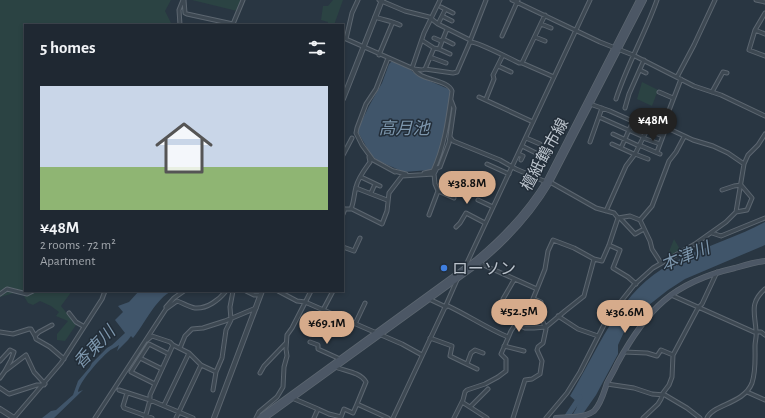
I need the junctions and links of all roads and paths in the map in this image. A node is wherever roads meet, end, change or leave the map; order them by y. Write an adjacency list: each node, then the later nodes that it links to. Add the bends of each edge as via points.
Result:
1 (184, 0): 25 (street, via 179,10); 26 (street, via 187,14)
2 (243, 0): 26 (street)
3 (358, 0): 45 (street, via 346,39)
4 (381, 0): 22 (street); 23 (street)
5 (440, 0): 23 (street)
6 (486, 0): 42 (street)
7 (512, 0): 14 (street)
8 (590, 0): 34 (street)
9 (640, 0): 47 (main road, 檀紙鶴市線)
10 (644, 0): 47 (main road, 檀紙鶴市線)
11 (657, 0): 52 (street)
12 (714, 0): 67 (street)
13 (756, 0): 15 (street)
14 (517, 1): 21 (street); 37 (street)
15 (765, 2)
16 (441, 7): 17 (street)
17 (445, 10): 19 (street); 20 (street)
18 (765, 13): 35 (street)
19 (453, 14)
20 (442, 16): 24 (street); 28 (street)
21 (545, 16): 29 (street); 34 (street)
22 (375, 17): 30 (street); 45 (street)
23 (431, 19): 28 (street); 60 (street)
24 (452, 22)
25 (180, 24)
26 (233, 24)
27 (392, 24): 50 (street)
28 (438, 24): 33 (street)
29 (541, 24): 31 (street); 38 (street)
30 (400, 25)
31 (551, 28)
32 (765, 28): 36 (street)
33 (447, 29): 40 (street); 42 (street)
34 (577, 30): 47 (street); 66 (street)
35 (755, 30): 36 (street); 53 (street, via 749,50)
36 (764, 33)
37 (502, 36)
38 (535, 37): 43 (street); 57 (street)
39 (434, 38): 40 (street)
40 (443, 40): 44 (street); 48 (street)
41 (423, 41): 46 (street)
42 (470, 41): 51 (street); 61 (street, via 457,72)
43 (545, 41)
44 (453, 44)
45 (363, 48): 50 (street); 71 (street)
46 (434, 48): 48 (street); 54 (street)
47 (617, 48): 52 (street); 77 (main road, 檀紙鶴市線); 119 (main road, 檀紙鶴市線)
48 (439, 49): 49 (street)
49 (450, 54)
50 (380, 55): 55 (street)
51 (503, 55): 57 (street); 59 (street)
52 (633, 55): 56 (street); 75 (street)
53 (765, 56)
54 (430, 57): 58 (street); 61 (street)
55 (388, 58): 60 (street); 105 (street, via 357,128 358,136)
56 (644, 60): 62 (street); 67 (street)
57 (522, 62): 66 (street)
58 (446, 63)
59 (498, 66): 63 (street); 74 (street)
60 (413, 68): 61 (street); 76 (street, via 415,72 452,89)
61 (425, 69)
62 (640, 70): 64 (street); 79 (street)
63 (512, 72)
64 (646, 73)
65 (727, 73): 70 (street, via 723,72)
66 (554, 77): 83 (street)
67 (677, 77): 68 (street)
68 (681, 79): 70 (street); 73 (street)
69 (659, 92): 73 (street)
70 (712, 92): 80 (street)
71 (344, 95)
72 (479, 97): 74 (street)
73 (673, 98): 84 (street)
74 (486, 99): 83 (street)
75 (616, 99)
76 (451, 100): 90 (street, via 454,108); 114 (street, via 444,143 433,171)
77 (590, 104): 78 (street); 119 (main road, 檀紙鶴市線)
78 (602, 108): 81 (street); 82 (street)
79 (625, 108)
80 (765, 116)
81 (599, 117): 86 (street); 96 (street)
82 (633, 121): 85 (street); 86 (street)
83 (533, 122): 94 (street)
84 (664, 127): 85 (street, via 651,122); 89 (street); 92 (street)
85 (648, 129): 89 (street); 91 (street)
86 (629, 130): 91 (street); 95 (street)
87 (612, 134): 95 (street)
88 (765, 134): 111 (street)
89 (663, 136): 99 (street)
90 (450, 137): 112 (street, via 453,141); 115 (street, via 440,167)
91 (643, 137): 99 (street); 100 (street)
92 (684, 137): 111 (street, via 714,146); 138 (street, via 669,161 652,206)
93 (352, 138): 103 (street)
94 (526, 138): 97 (street); 101 (street)
95 (625, 139): 100 (street); 102 (street)
96 (590, 142)
97 (540, 144)
98 (612, 144): 102 (street)
99 (660, 144): 100 (street, via 659,153)
100 (639, 145): 107 (street)
101 (522, 146): 104 (street); 106 (street)
102 (622, 148): 107 (street)
103 (344, 153)
104 (536, 153)
105 (368, 154): 113 (street, via 375,162); 118 (street, via 370,162)
106 (518, 154): 109 (street, via 522,156); 112 (street)
107 (634, 154): 108 (street); 133 (street)
108 (648, 159)
109 (521, 160)
110 (487, 164): 116 (street, via 494,170)
111 (744, 164): 121 (street)
112 (512, 166): 116 (street); 119 (street)
113 (394, 171): 114 (street); 117 (street)
114 (416, 174): 115 (street); 117 (street)
115 (434, 174): 125 (street)
116 (509, 174): 130 (street)
117 (402, 176): 128 (street, via 391,188)
118 (361, 177): 120 (street); 123 (street)
119 (548, 182): 133 (street); 148 (main road, 檀紙鶴市線, via 533,208 518,226); 150 (main road, 檀紙鶴市線, via 515,224)
120 (375, 184): 122 (street); 126 (street)
121 (741, 185): 124 (street); 134 (street); 134 (street, via 752,198 747,210)
122 (380, 186)
123 (356, 188): 126 (street); 132 (street)
124 (722, 190)
125 (438, 191): 127 (street); 135 (street)
126 (371, 193): 128 (street)
127 (454, 198)
128 (388, 200): 132 (street, via 382,224)
129 (478, 200): 130 (street)
130 (493, 207): 139 (street)
131 (344, 208): 132 (street)
132 (351, 209)
133 (606, 211): 136 (street)
134 (736, 212): 142 (street)
135 (429, 215)
136 (619, 218): 138 (street, via 630,216); 141 (street, via 635,234); 144 (street)
137 (765, 218): 142 (street, via 721,236)
138 (640, 220): 141 (street)
139 (485, 223): 140 (street, via 466,213); 150 (street)
140 (456, 227)
141 (644, 229): 149 (street)
142 (712, 233): 149 (street)
143 (360, 238): 145 (street, via 354,252)
144 (609, 245): 146 (street, via 602,261); 154 (street, via 620,250 614,268)
145 (344, 247)
146 (594, 259): 156 (street, via 553,240); 179 (street, via 584,296)
147 (765, 261): 151 (main road)
148 (478, 263): 152 (main road, 檀紙鶴市線); 153 (street)
149 (661, 263): 154 (street)
150 (464, 269): 152 (street); 189 (main road, 檀紙鶴市線)
151 (717, 272): 168 (main road); 175 (street)
152 (458, 278): 169 (main road, 檀紙鶴市線); 173 (street)
153 (514, 280): 156 (street); 181 (street, via 503,299 513,308 508,317)
154 (636, 284): 192 (street, via 615,308)
155 (765, 289): 188 (street, via 758,295 753,312)
156 (537, 290): 170 (street)
157 (31, 292): 166 (street, via 27,294 8,289)
158 (105, 292): 185 (street)
159 (183, 292): 176 (street)
160 (233, 292): 180 (street)
161 (248, 292): 162 (street, via 254,295)
162 (262, 292): 174 (street)
163 (280, 292): 171 (street, via 297,301)
164 (311, 292): 171 (street)
165 (332, 292): 177 (street)
166 (0, 294)
167 (223, 294): 176 (street, via 216,301 202,307 195,308 177,301)
168 (671, 295): 175 (street); 202 (main road, via 641,325)
169 (429, 299): 173 (street); 189 (main road, 檀紙鶴市線)
170 (534, 299): 181 (street); 186 (street, via 542,302 540,312 542,323)
171 (306, 302): 177 (street); 197 (street, via 287,335)
172 (366, 303): 182 (street)
173 (446, 306): 193 (street); 194 (street)
174 (256, 308): 180 (street); 248 (street)
175 (698, 308): 188 (street); 207 (street)
176 (166, 309): 195 (street)
177 (323, 310): 182 (street)
178 (69, 313): 185 (street)
179 (558, 316): 186 (street); 192 (street, via 578,329)
180 (231, 319): 200 (street, via 192,329 185,336); 218 (street)
181 (518, 320): 183 (street)
182 (355, 324): 189 (street)
183 (516, 324): 186 (street, via 524,328); 193 (street)
184 (52, 325): 191 (street)
185 (83, 326): 209 (street)
186 (546, 327): 256 (street, via 543,343 537,350 542,361 540,374 524,380)
187 (0, 332): 191 (street, via 13,334 31,329)
188 (757, 332): 190 (street); 228 (street, via 756,362 752,383)
189 (378, 334): 206 (street); 210 (main road, 檀紙鶴市線); 214 (main road, 檀紙鶴市線)
190 (765, 335)
191 (36, 336): 209 (street, via 39,342)
192 (598, 336): 257 (street, via 574,382)
193 (508, 337): 199 (street)
194 (430, 338): 206 (street); 212 (street, via 452,346 450,356)
195 (146, 340): 198 (street, via 152,336); 244 (street)
196 (310, 342): 210 (street, via 318,345 318,349)
197 (286, 343): 219 (street); 249 (street, via 283,388 259,412)
198 (173, 345): 200 (street); 205 (street)
199 (504, 346): 201 (street); 234 (street, via 501,354 506,359 506,371 485,384 467,390)
200 (180, 348): 203 (street)
201 (524, 351)
202 (624, 352): 207 (street, via 657,356 661,350); 223 (main road)
203 (189, 353): 213 (street); 236 (street)
204 (483, 353): 212 (street, via 475,350)
205 (169, 354): 208 (street, via 148,344); 215 (street)
206 (422, 355): 253 (street)
207 (673, 355): 230 (street, via 672,377)
208 (140, 358): 215 (street); 222 (street, via 131,372)
209 (64, 359): 221 (street)
210 (340, 359): 249 (main road, 檀紙鶴市線)
211 (0, 361): 217 (street, via 10,350 14,352)
212 (466, 364): 216 (street)
213 (201, 365): 218 (street); 240 (street)
214 (335, 367): 231 (main road, 檀紙鶴市線); 235 (street, via 349,371 366,382)
215 (162, 369): 222 (street)
216 (477, 369)
217 (5, 371): 220 (street); 221 (street, via 26,355 34,372)
218 (216, 372): 227 (street)
219 (260, 373)
220 (0, 378)
221 (44, 384): 224 (street, via 9,394); 243 (street)
222 (155, 384): 232 (street)
223 (607, 384): 230 (street); 242 (main road, via 599,404)
224 (0, 388)
225 (488, 388): 237 (street)
226 (119, 390): 229 (street)
227 (213, 390)
228 (747, 392): 233 (street); 261 (street, via 712,412)
229 (127, 393): 232 (street); 241 (street, via 124,408)
230 (662, 394): 259 (street, via 658,404); 260 (street)
231 (292, 398): 239 (street); 250 (main road, 檀紙鶴市線)
232 (150, 400): 236 (street); 241 (street)
233 (765, 400)
234 (462, 402): 237 (street); 254 (street)
235 (357, 404): 239 (street, via 353,413 344,409 341,417); 252 (street)
236 (164, 405): 240 (street)
237 (470, 407): 255 (street)
238 (0, 409): 243 (street)
239 (318, 409): 251 (street)
240 (179, 412): 246 (street); 247 (street)
241 (145, 417): 245 (street)
242 (585, 417): 258 (main road)
243 (14, 418)
244 (95, 418)
245 (152, 418)
246 (176, 418)
247 (193, 418)
248 (214, 418)
249 (257, 418)
250 (265, 418)
251 (314, 418)
252 (388, 418)
253 (393, 418)
254 (454, 418)
255 (487, 418)
256 (514, 418)
257 (546, 418)
258 (556, 418)
259 (643, 418)
260 (700, 418)
261 (707, 418)

